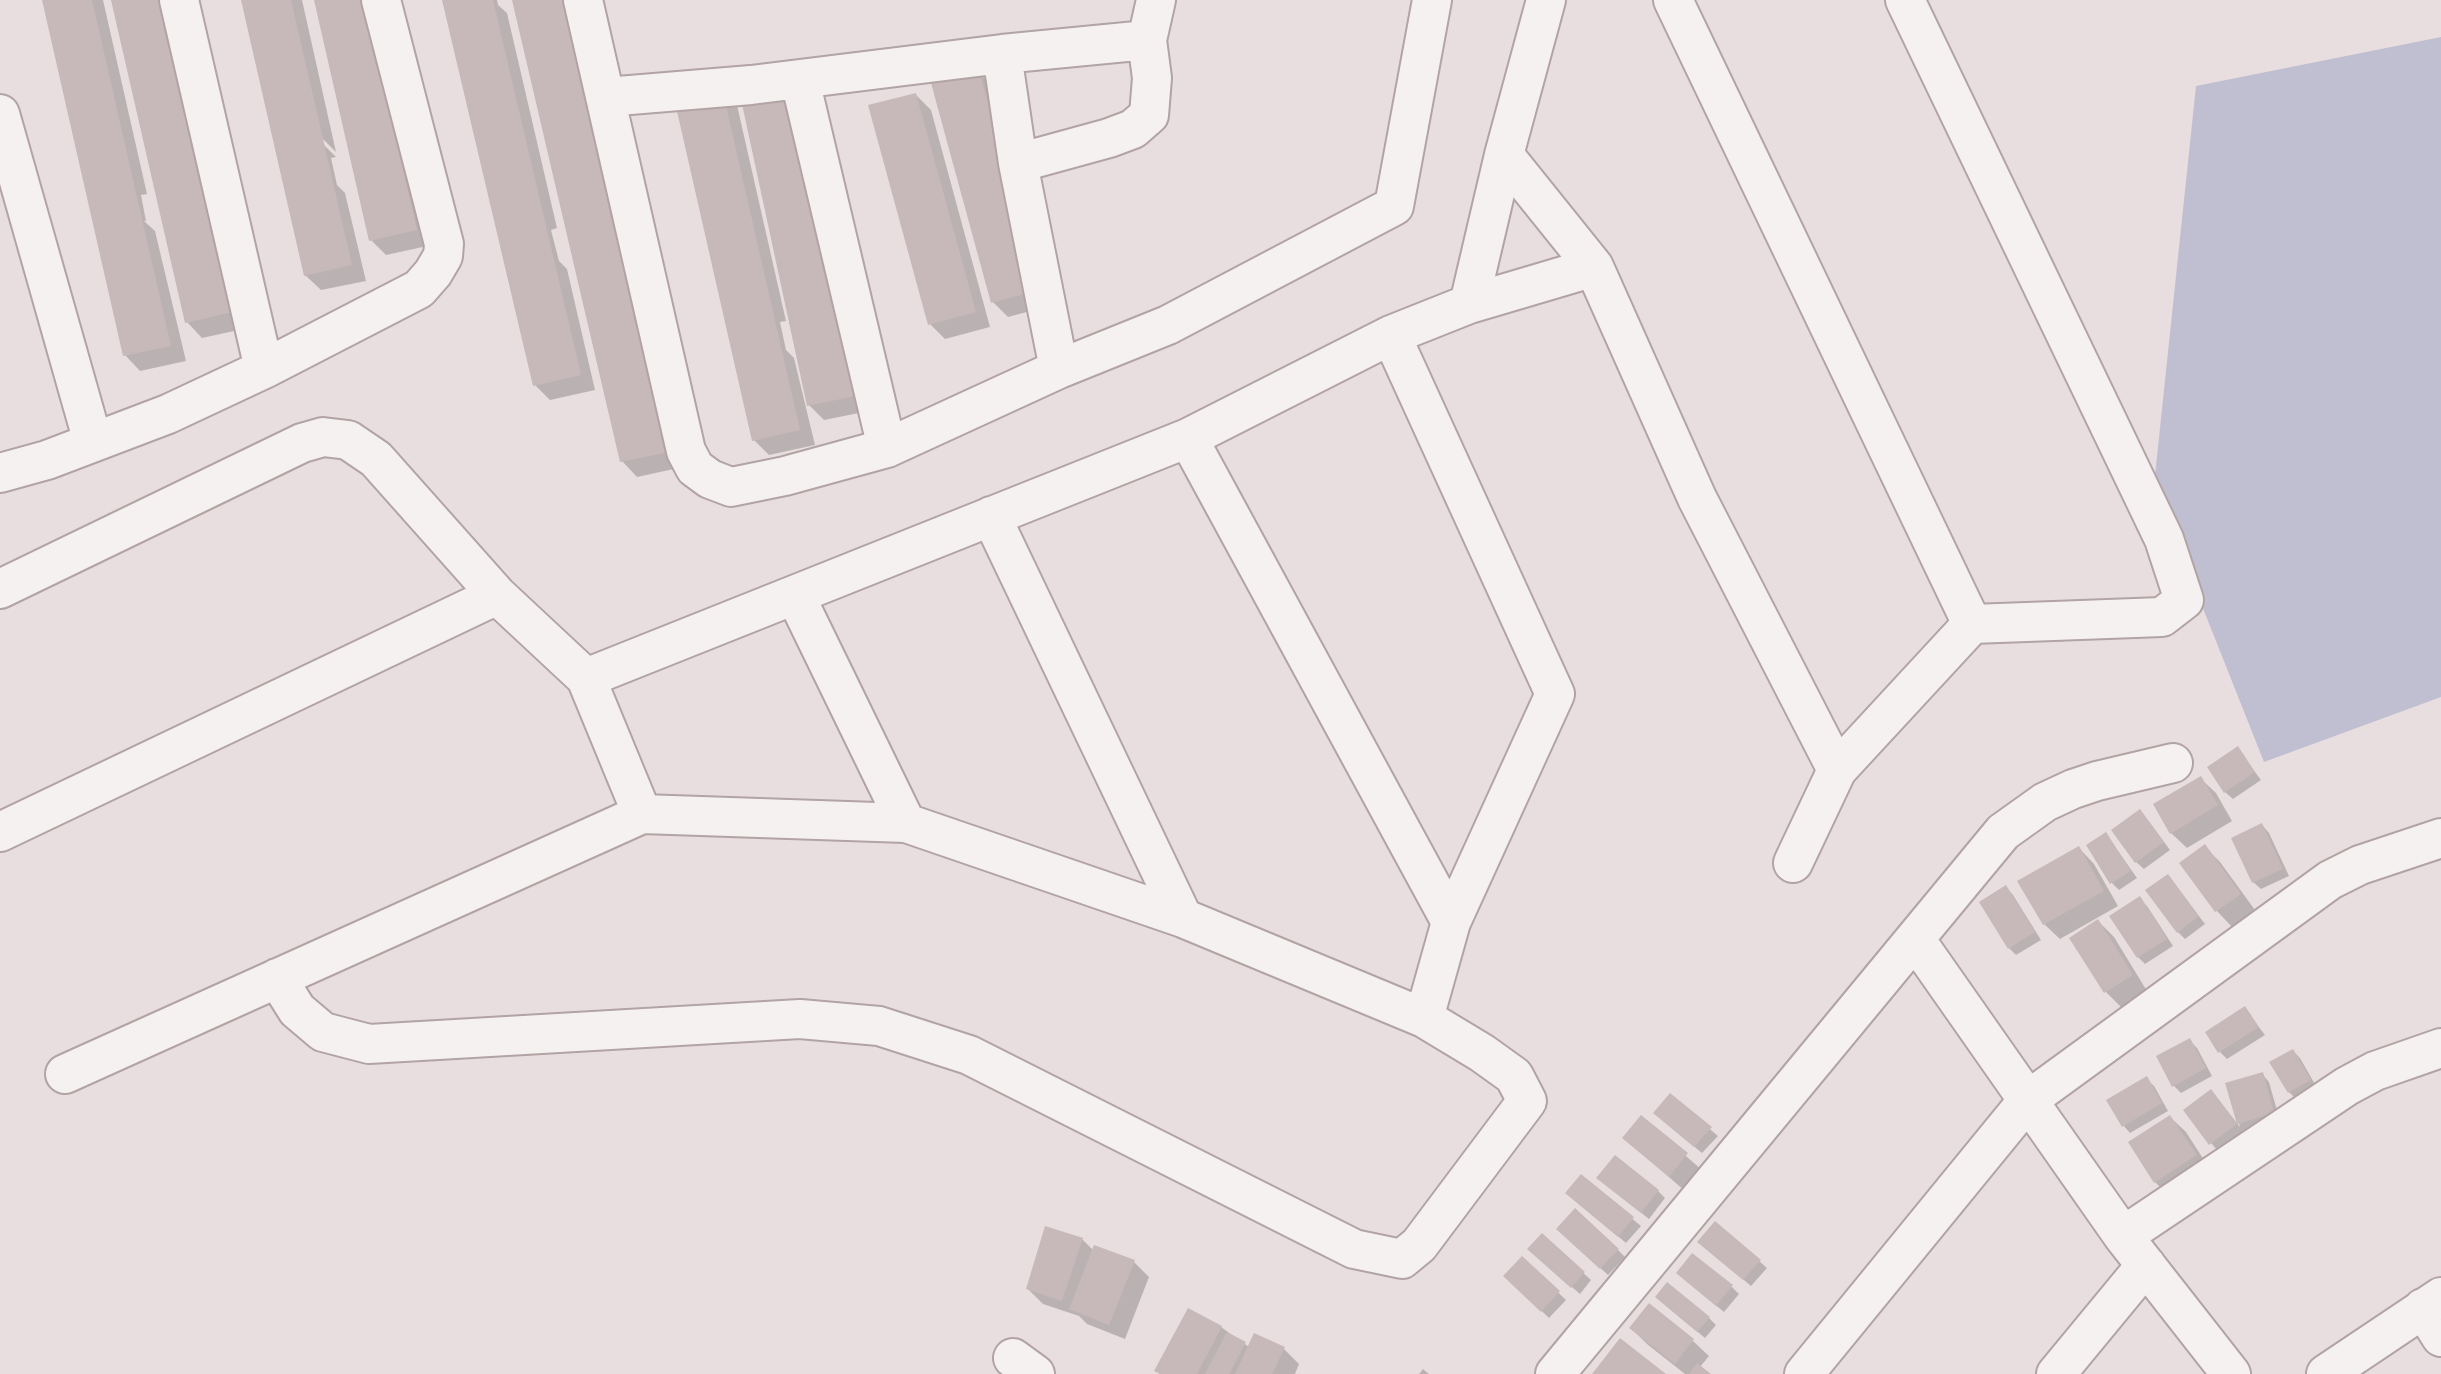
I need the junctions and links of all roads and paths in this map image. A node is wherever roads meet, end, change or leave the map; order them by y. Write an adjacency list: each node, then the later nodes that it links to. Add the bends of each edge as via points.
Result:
1 (179, 0): 19 (street)
2 (381, 0): 19 (street, via 444,244 443,256 419,289)
3 (1156, 0): 9 (street)
4 (1432, 0): 20 (street, via 1394,206 1168,325)
5 (1546, 0): 14 (street)
6 (1673, 0): 29 (street)
7 (1905, 0): 29 (street, via 2164,539 2184,600 2162,617)
8 (589, 6): 12 (street)
9 (1147, 40): 10 (street); 15 (street, via 1152,78 1149,115 1133,129 1109,138)
10 (1002, 54): 11 (street); 15 (street)
11 (800, 80): 12 (street); 23 (street)
12 (606, 97): 23 (street, via 686,451 695,468 731,486)
13 (0, 114): 22 (street)
14 (1504, 155): 16 (street); 17 (street)
15 (1018, 163): 20 (street)
16 (1594, 267): 17 (street); 32 (street, via 1697,498)
17 (1469, 304): 18 (street)
18 (1391, 335): 21 (street); 39 (street, via 1555,694)
19 (264, 369): 22 (street, via 168,414)
20 (1059, 369): 23 (street)
21 (1188, 438): 25 (street); 39 (street)
22 (93, 442): 24 (street)
23 (887, 448)
24 (0, 473)
25 (991, 516): 28 (street); 38 (street)
26 (0, 589): 27 (street, via 302,443 323,437 348,440 376,459)
27 (497, 595): 30 (street); 35 (street)
28 (795, 595): 30 (street); 34 (street)
29 (1972, 624): 32 (street)
30 (586, 678): 33 (street)
31 (2173, 763): 40 (street, via 2097,781 2045,802 2003,832)
32 (1837, 770): 37 (street)
33 (642, 814): 34 (street); 41 (street)
34 (906, 823): 38 (street)
35 (0, 832)
36 (2441, 838): 45 (street, via 2330,880)
37 (1793, 863)
38 (1183, 918): 42 (street)
39 (1451, 922): 42 (street)
40 (1915, 939): 45 (street); 48 (street)
41 (278, 978): 42 (street, via 297,1010 323,1032 369,1044 800,1019 879,1026 969,1055 1354,1249 1402,1259 1419,1245 1527,1101 1514,1076); 44 (street)
42 (1423, 1018)
43 (2441, 1048): 46 (street, via 2347,1086)
44 (65, 1074)
45 (2028, 1100): 46 (street); 49 (street)
46 (2135, 1251): 50 (street); 51 (street)
47 (2435, 1314): 52 (street)
48 (1555, 1374)
49 (1804, 1374)
50 (2056, 1374)
51 (2231, 1374)
52 (2326, 1374)

